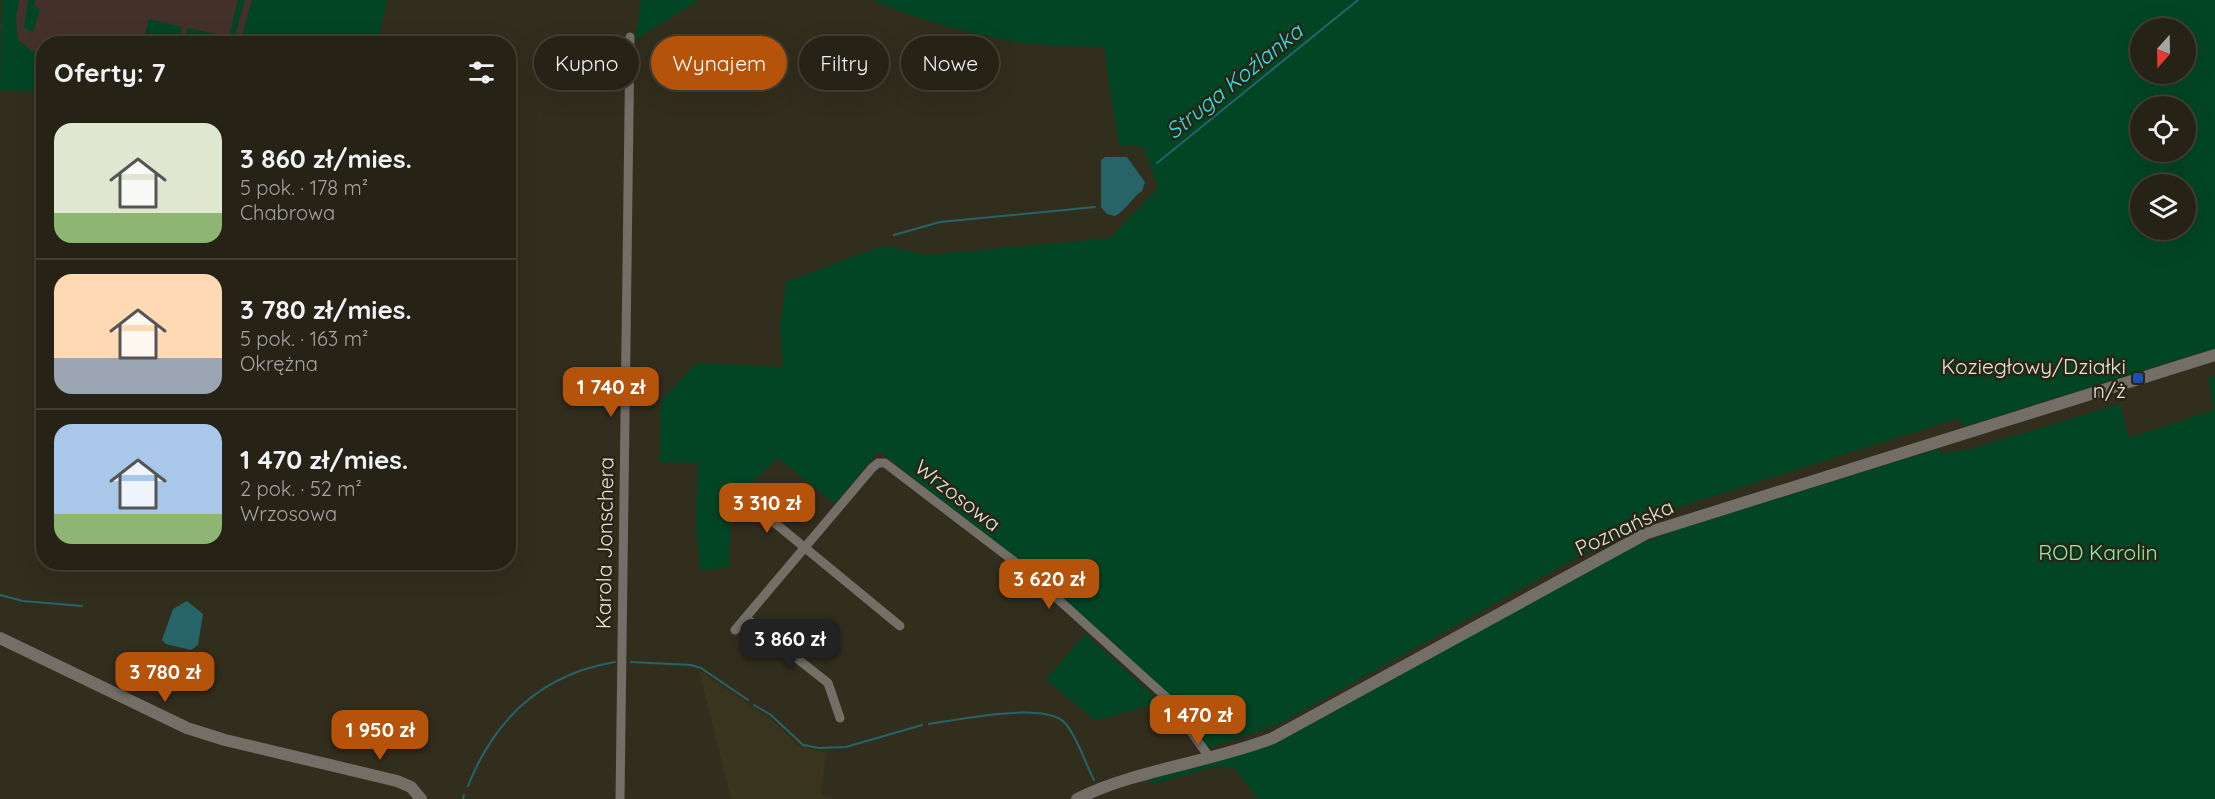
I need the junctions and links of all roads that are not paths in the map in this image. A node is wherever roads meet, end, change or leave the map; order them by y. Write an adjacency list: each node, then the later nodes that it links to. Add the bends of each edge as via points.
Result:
1 (629, 90): 12 (street, Karola Jonschera)
2 (2215, 355): 10 (street, Poznańska, via 1647,533 1285,732)
3 (747, 500): 4 (street)
4 (804, 547): 5 (street); 6 (street); 10 (street, Wrzosowa, via 874,465 885,463 1028,572 1166,697)
5 (746, 618): 7 (street); 9 (street, via 828,683)
6 (900, 626)
7 (735, 630)
8 (0, 638): 11 (street, via 187,728 225,741 397,781 411,787)
9 (840, 718)
10 (1210, 758): 13 (street, Poznańska)
11 (421, 799)
12 (620, 799)
13 (1077, 799)

